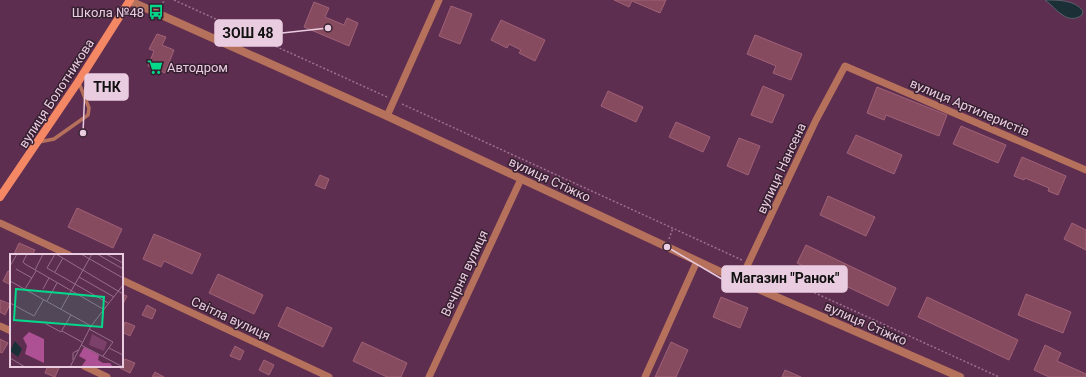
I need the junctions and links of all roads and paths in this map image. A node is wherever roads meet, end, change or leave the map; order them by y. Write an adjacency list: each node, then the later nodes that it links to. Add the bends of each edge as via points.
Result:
1 (130, 0): 5 (main road, вулиця Болотникова); 7 (street, вулиця Стіжко)
2 (174, 0): 6 (path)
3 (439, 0): 6 (street)
4 (845, 66): 9 (street, вулиця Артилеристів); 17 (street, вулиця Нансена, via 816,120)
5 (78, 82): 8 (main road, вулиця Болотникова); 8 (lane, via 90,108 88,115 54,139)
6 (394, 100): 7 (street); 13 (path)
7 (387, 116): 10 (street, вулиця Стіжко)
8 (38, 142): 11 (main road, вулиця Болотникова)
9 (1086, 170)
10 (521, 179): 14 (street, вулиця Стіжко); 25 (street, Вечірня вулиця)
11 (0, 198)
12 (0, 223): 15 (street)
13 (673, 228): 14 (path); 17 (path)
14 (667, 247): 16 (street, вулиця Стіжко)
15 (67, 254)
16 (697, 261): 19 (street, вулиця Стіжко); 26 (street)
17 (749, 263): 19 (street, вулиця Нансена); 28 (path)
18 (123, 280): 24 (street, Світла вулиця)
19 (740, 281): 27 (street, вулиця Стіжко)
20 (0, 326): 21 (street)
21 (10, 331)
22 (86, 367): 23 (street)
23 (107, 377)
24 (329, 377)
25 (429, 377)
26 (645, 377)
27 (960, 377)
28 (1000, 377)

